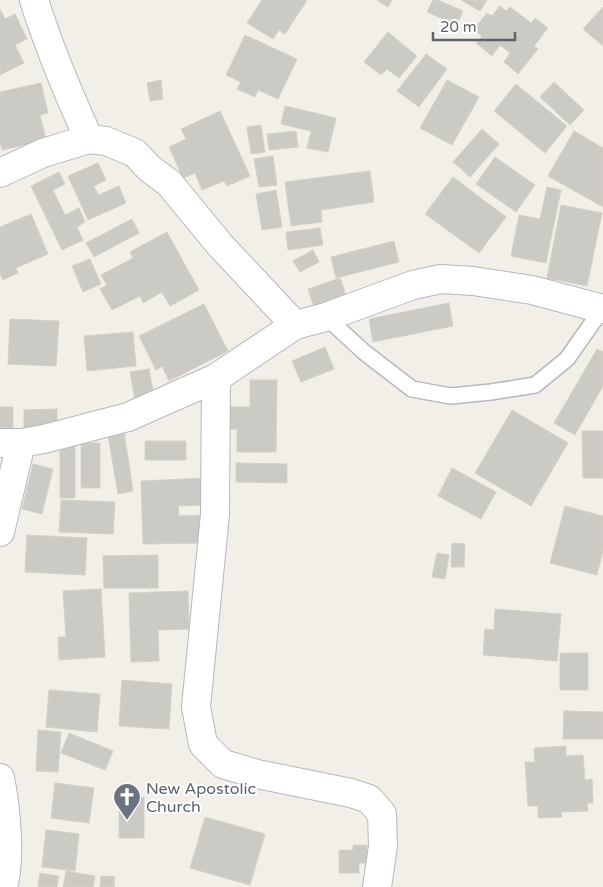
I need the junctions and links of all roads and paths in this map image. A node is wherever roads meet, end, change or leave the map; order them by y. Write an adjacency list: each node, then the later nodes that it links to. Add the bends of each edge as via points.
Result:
1 (34, 0): 2 (street, via 64,86)
2 (89, 139): 3 (street, via 43,153); 6 (street, via 106,141 135,153 169,183 220,245)
3 (0, 173)
4 (603, 308): 5 (street, via 532,290 441,279 413,285); 5 (lane, via 567,360 535,386 451,396 412,389)
5 (326, 317): 6 (street)
6 (295, 325): 7 (street)
7 (216, 378): 8 (street, via 128,417 69,433); 12 (street, via 215,514 196,707 203,744 223,764 369,799 382,814 383,846)
8 (11, 443): 9 (street)
9 (0, 532)
10 (0, 778): 11 (street, via 7,834)
11 (3, 887)
12 (377, 887)

